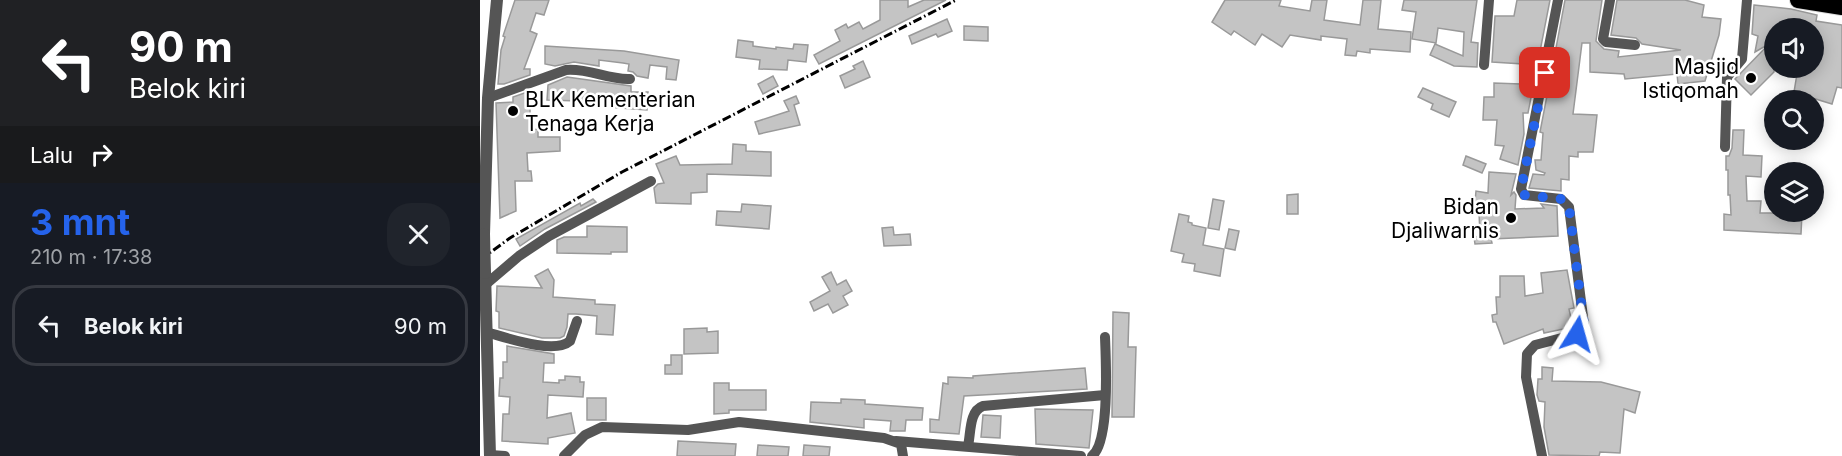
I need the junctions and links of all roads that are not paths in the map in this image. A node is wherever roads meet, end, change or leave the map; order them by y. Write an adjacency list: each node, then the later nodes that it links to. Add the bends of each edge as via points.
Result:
1 (497, 0): 11 (street)
2 (1489, 0): 9 (street)
3 (1558, 0): 29 (street, via 1521,189 1524,195 1561,199 1569,207 1584,325 1581,332 1535,345 1527,354 1527,377)
4 (1610, 0): 8 (street, via 1604,40)
5 (1747, 0): 12 (street, via 1742,59 1730,72 1726,84)
6 (1798, 0): 7 (highway)
7 (1842, 7)
8 (1635, 45)
9 (1484, 65)
10 (630, 80): 11 (street, via 566,70)
11 (488, 98): 14 (street)
12 (1725, 147)
13 (651, 181): 15 (street, via 549,236)
14 (482, 213): 15 (street, bridge)
15 (485, 279): 17 (street)
16 (577, 321): 17 (street, via 570,341 562,345 524,343)
17 (486, 332): 20 (street)
18 (1105, 337): 19 (street)
19 (1105, 395): 22 (street, via 977,408); 28 (street, via 1101,442)
20 (484, 406): 23 (street)
21 (895, 441): 22 (street); 25 (street, via 739,422 688,430 602,427 585,435); 26 (street)
22 (968, 446): 27 (street)
23 (490, 456): 24 (street)
24 (505, 456)
25 (564, 456)
26 (903, 456)
27 (1081, 456)
28 (1092, 456)
29 (1542, 456)

